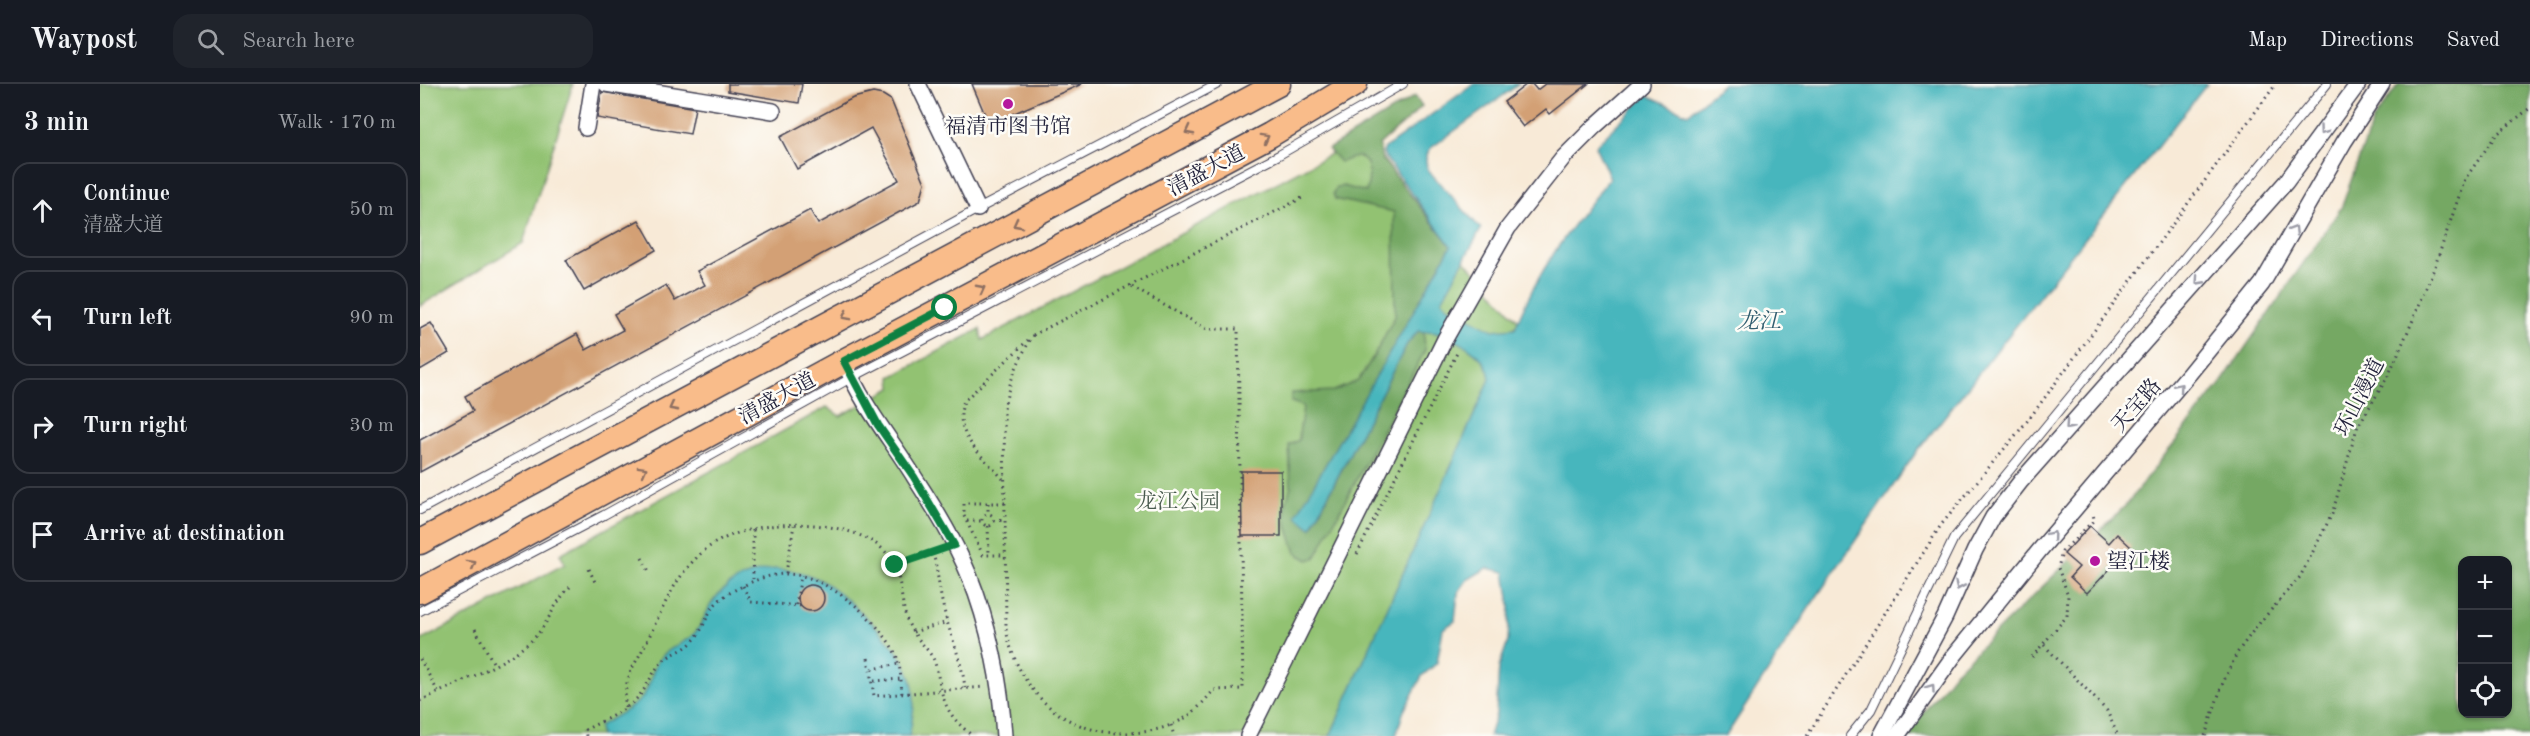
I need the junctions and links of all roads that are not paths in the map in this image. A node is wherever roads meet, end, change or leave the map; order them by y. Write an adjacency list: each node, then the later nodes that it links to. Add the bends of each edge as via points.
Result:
1 (593, 84): 13 (street)
2 (606, 84): 12 (street)
3 (918, 84): 14 (street)
4 (1218, 84): 14 (lane)
5 (1278, 84): 17 (main road, 清盛大道, one-way to 17)
6 (1355, 84): 15 (main road, 清盛大道, one-way to 6)
7 (1403, 84): 15 (lane, via 1279,156)
8 (1642, 84): 21 (street, via 1593,127 1508,228 1445,339)
9 (2327, 84): 22 (lane, via 1954,538 1871,710)
10 (2358, 84): 23 (street, 天宝路, one-way to 23, via 2286,182 1993,517)
11 (2382, 84): 24 (street, 天宝路, one-way to 11, via 1953,657 2262,284)
12 (773, 111)
13 (586, 128)
14 (978, 209): 16 (lane)
15 (847, 370): 18 (main road, 清盛大道, one-way to 15); 19 (lane, via 604,515); 20 (street, via 969,575 981,611)
16 (420, 510)
17 (420, 542)
18 (420, 591)
19 (420, 611)
20 (1006, 735)
21 (1248, 736)
22 (1850, 736)
23 (1881, 736)
24 (1898, 736)

